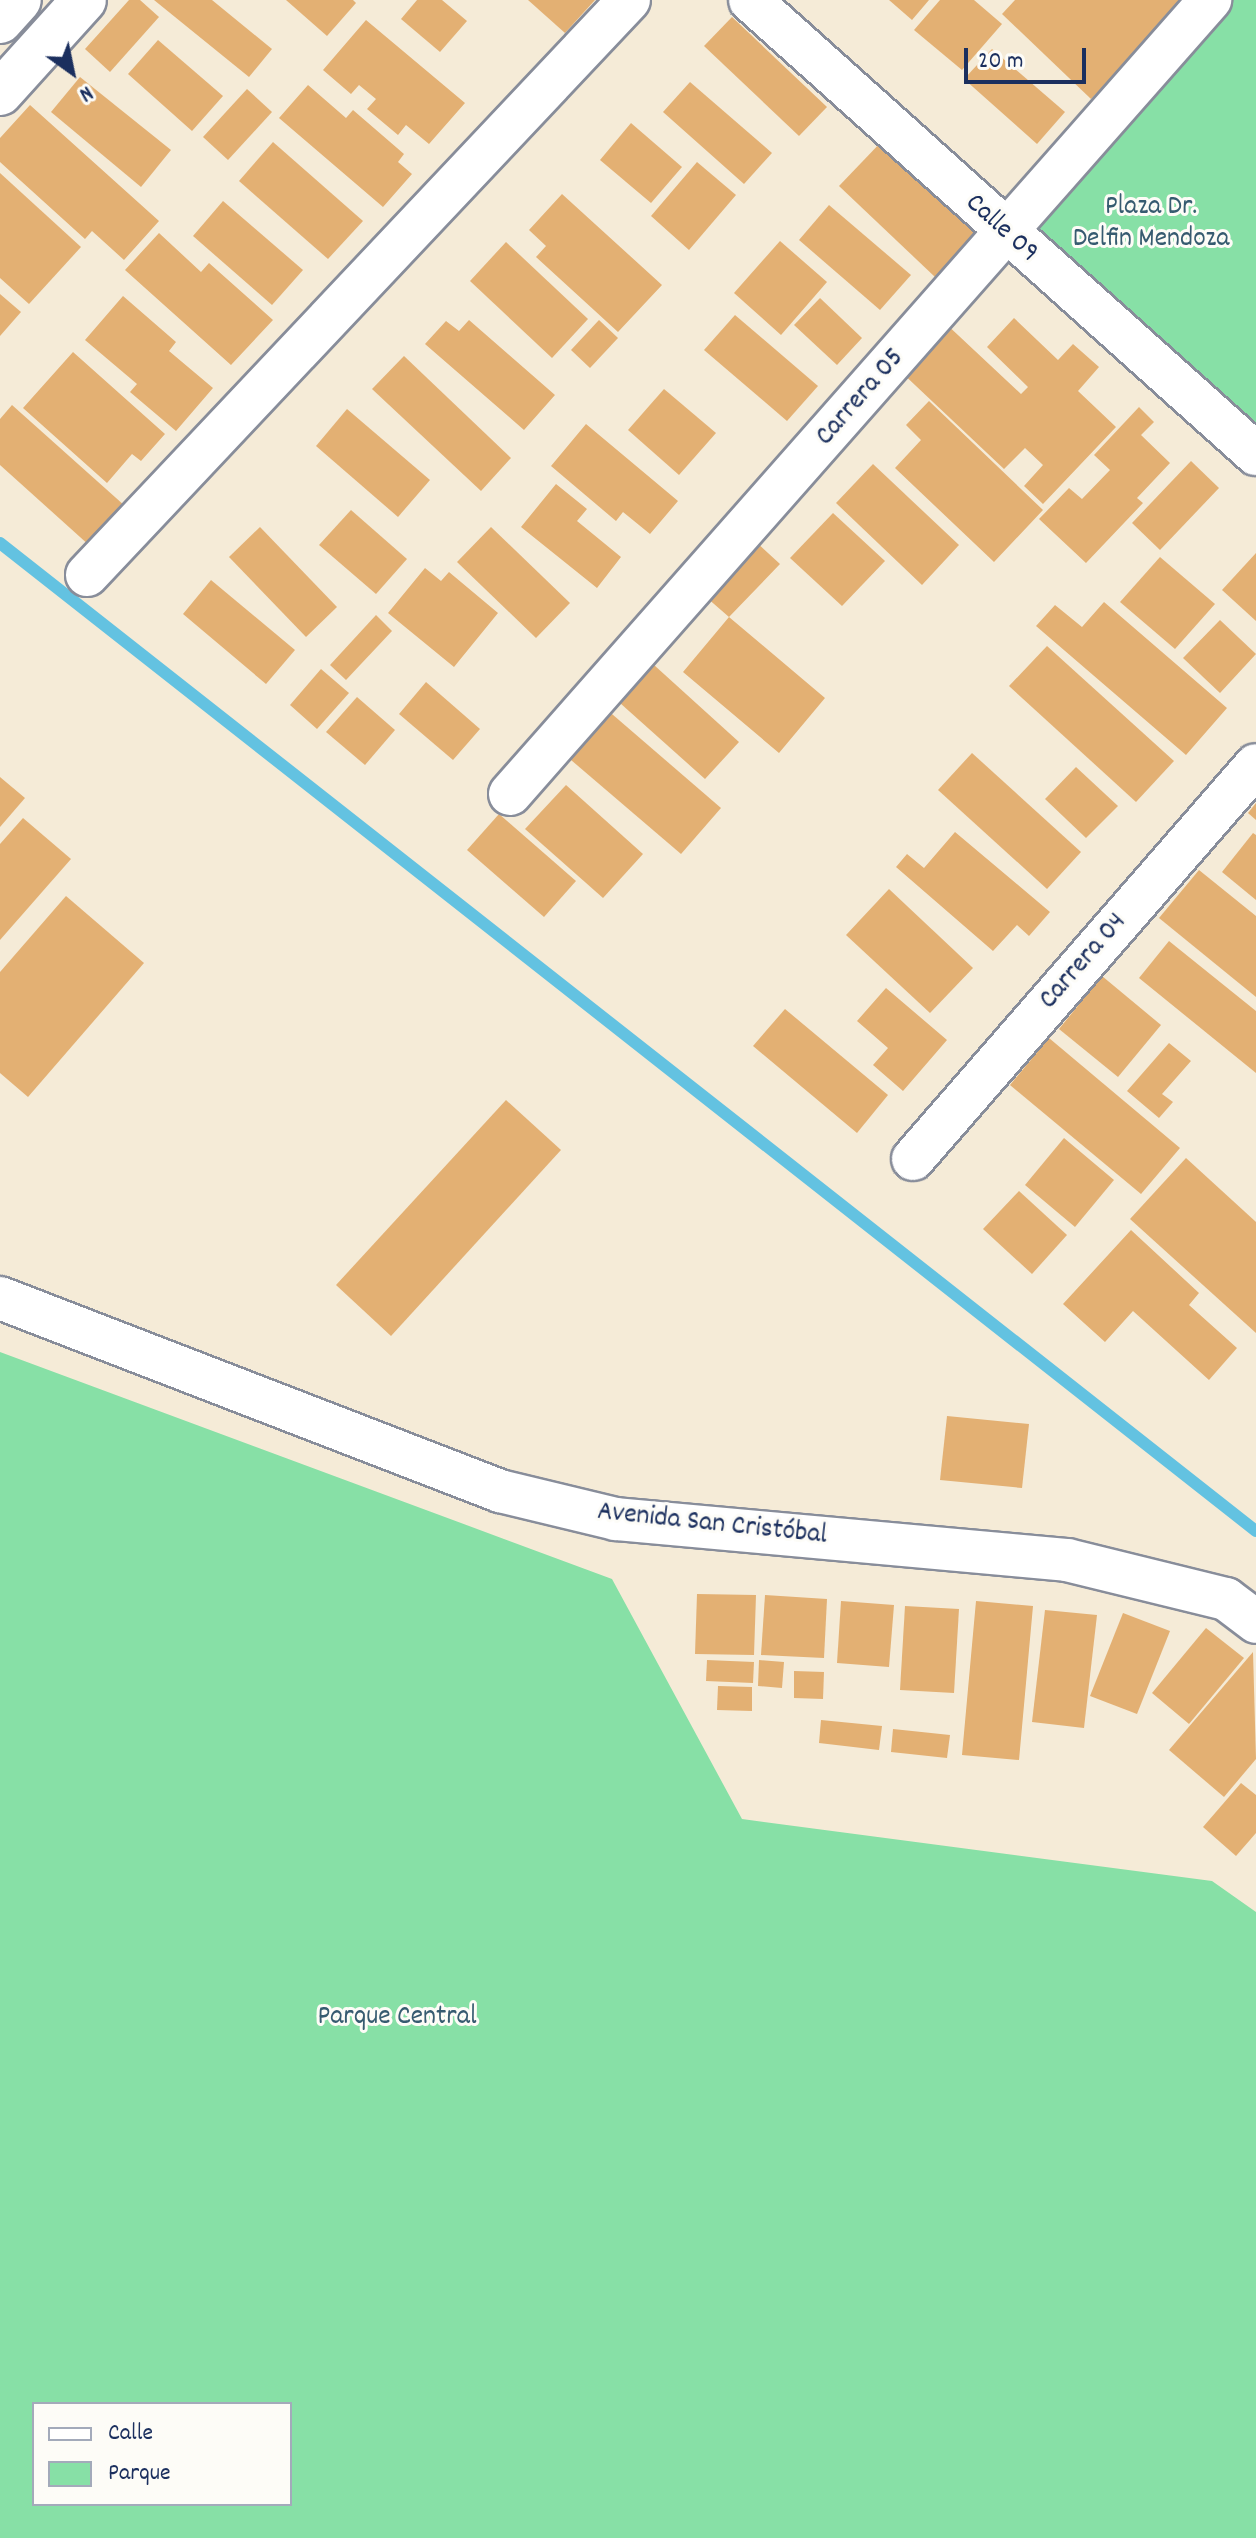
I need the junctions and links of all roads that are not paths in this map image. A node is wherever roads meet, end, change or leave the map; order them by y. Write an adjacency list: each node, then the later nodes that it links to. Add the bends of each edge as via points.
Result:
1 (19, 0): 6 (street)
2 (84, 0): 7 (street)
3 (629, 0): 10 (street)
4 (750, 0): 8 (street, Calle 09)
5 (1210, 0): 8 (street, Carrera 05)
6 (0, 21)
7 (0, 93)
8 (1005, 234): 9 (street, Calle 09); 12 (street, Carrera 05)
9 (1256, 454)
10 (87, 575)
11 (1256, 765): 13 (street, Carrera 04)
12 (510, 794)
13 (913, 1159)
14 (0, 1298): 15 (street, Avenida San Cristóbal, via 500,1491 616,1519 1067,1560 1226,1599)
15 (1256, 1622)

